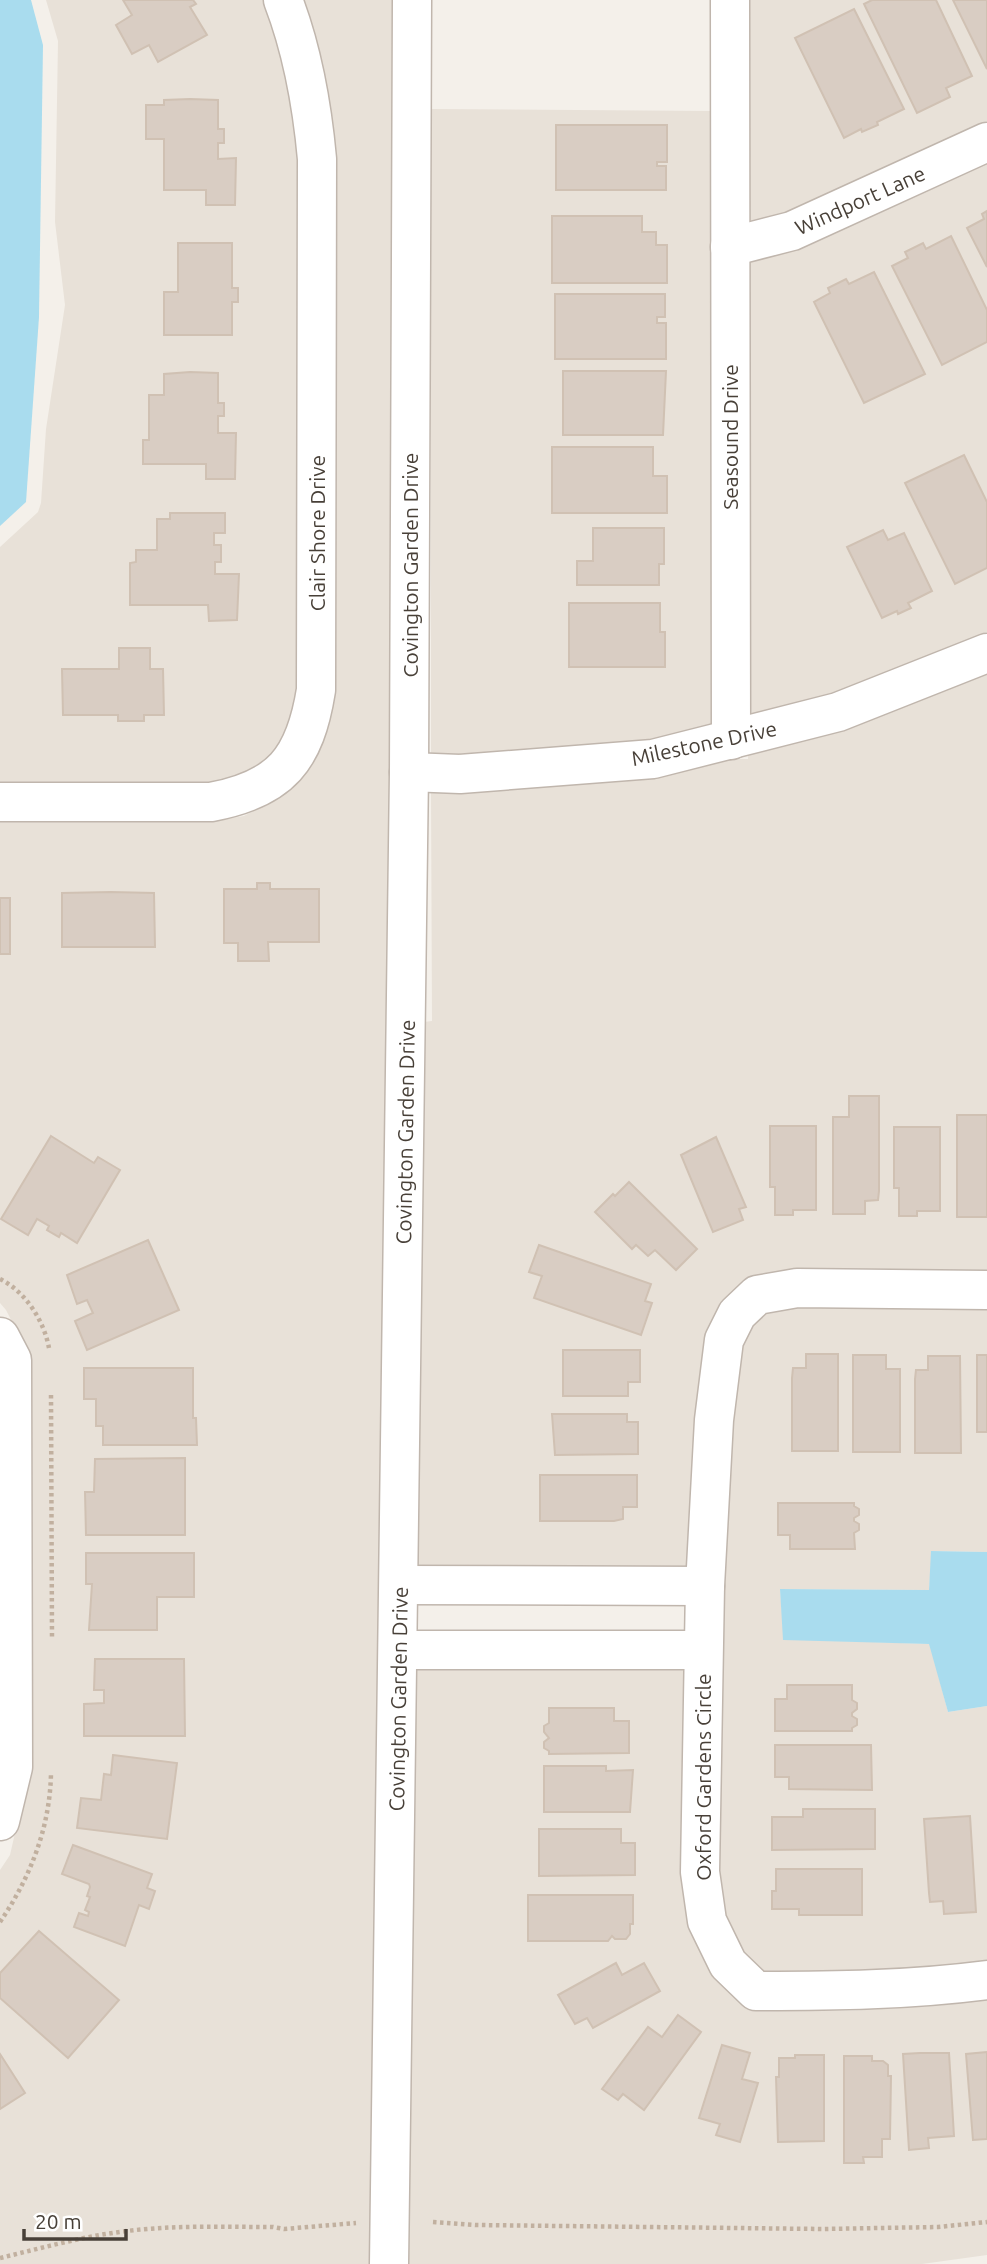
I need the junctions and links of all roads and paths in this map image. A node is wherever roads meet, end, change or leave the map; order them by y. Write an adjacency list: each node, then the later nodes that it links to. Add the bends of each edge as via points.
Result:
1 (283, 0): 9 (street, Clair Shore Drive, via 303,61 317,159 316,690 312,721 287,768 242,797 211,802)
2 (412, 0): 8 (street, Covington Garden Drive)
3 (730, 0): 5 (street, Seasound Drive)
4 (987, 142): 5 (street, Windport Lane, via 792,231)
5 (730, 247): 7 (street, Seasound Drive)
6 (987, 653): 7 (street, Milestone Drive, via 838,712)
7 (731, 740): 8 (street, Milestone Drive, via 653,759 460,774)
8 (409, 772): 12 (street, Covington Garden Drive)
9 (0, 802)
10 (987, 1290): 13 (street, Oxford Gardens Circle, via 797,1288 757,1295 737,1314 724,1340 714,1420)
11 (0, 1337): 16 (street, via 12,1360 13,1767)
12 (399, 1585): 13 (street); 14 (street, Covington Garden Drive)
13 (705, 1586): 15 (street, Oxford Gardens Circle)
14 (398, 1650): 15 (street, Oxford Gardens Circle); 22 (street, Covington Garden Drive)
15 (704, 1650): 17 (street, Oxford Gardens Circle, via 700,1872 707,1921 728,1964 756,1992 849,1992)
16 (0, 1821)
17 (987, 1979)
18 (364, 2222): 21 (path, via 284,2229 127,2231)
19 (433, 2222): 20 (path, via 822,2229)
20 (987, 2222)
21 (0, 2258)
22 (389, 2264)

